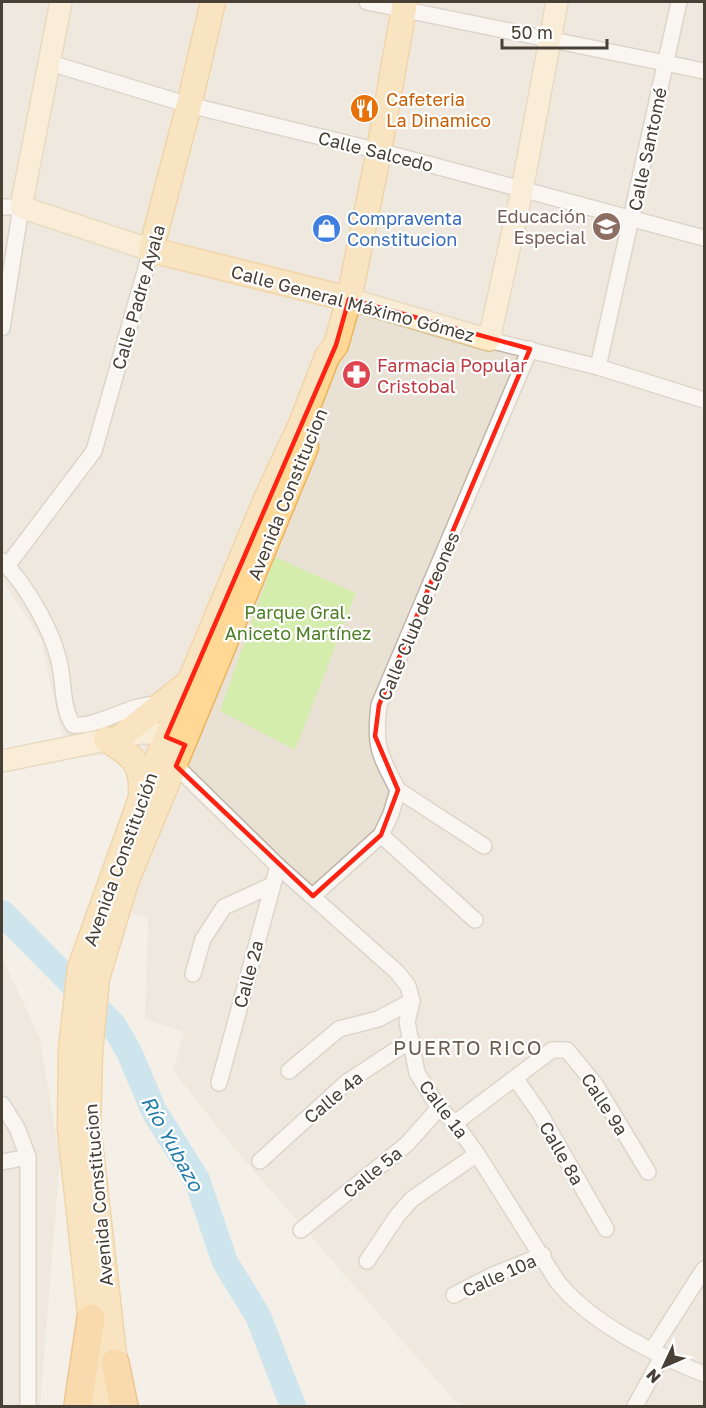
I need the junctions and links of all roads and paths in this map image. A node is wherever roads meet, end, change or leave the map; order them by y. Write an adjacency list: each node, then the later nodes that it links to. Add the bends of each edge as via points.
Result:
1 (61, 2): 8 (street)
2 (213, 2): 11 (main road, Calle Padre Ayala)
3 (367, 2): 6 (street)
4 (557, 2): 7 (street)
5 (679, 2): 9 (street, Calle Santomé)
6 (404, 6): 7 (street); 12 (main road)
7 (549, 38): 9 (street); 13 (street)
8 (47, 62): 11 (street, Calle Salcedo); 14 (street)
9 (666, 63): 10 (street); 15 (street, Calle Santomé)
10 (705, 70)
11 (189, 105): 12 (street, Calle Salcedo); 17 (main road, Calle Padre Ayala)
12 (379, 151): 13 (street, Calle Salcedo); 18 (main road)
13 (522, 190): 15 (street, Calle Salcedo); 20 (street)
14 (11, 207): 17 (street, Calle General Máximo Gómez); 19 (street)
15 (632, 219): 16 (street, Calle Salcedo); 23 (street, Calle Santomé)
16 (705, 238)
17 (151, 250): 18 (main road, Calle General Máximo Gómez); 25 (street, Calle Padre Ayala, via 94,451)
18 (348, 299): 20 (street, Calle General Máximo Gómez); 21 (main road)
19 (2, 327)
20 (489, 340): 22 (street, Calle General Máximo Gómez)
21 (336, 345): 26 (main road, Avenida Constitución, via 327,357 190,681); 28 (main road, Avenida Constitucion, via 338,360 324,401)
22 (530, 348): 23 (street, Calle General Máximo Gómez); 30 (street, Calle Club de Leones, via 379,705 375,736 380,757)
23 (598, 367): 24 (street, Calle General Máximo Gómez)
24 (705, 400)
25 (4, 563): 26 (street, via 45,621 60,664 66,715 73,725 85,726 146,703)
26 (170, 709): 27 (main road); 28 (main road, Avenida Constitución)
27 (110, 738): 28 (street, via 156,733); 29 (street); 31 (main road, via 135,760)
28 (176, 749): 31 (main road, Avenida Constitución); 34 (street); 38 (main road, Avenida Constitucion)
29 (2, 761)
30 (398, 790): 32 (street); 33 (street)
31 (141, 798): 38 (main road, Avenida Constitución)
32 (381, 835): 36 (street); 37 (street)
33 (484, 846)
34 (278, 866): 35 (street, Calle 2ª); 36 (street)
35 (270, 886): 39 (street, via 224,907 203,939); 44 (street, Calle 2ª)
36 (313, 896): 40 (street, via 397,972 408,986)
37 (475, 920)
38 (89, 973): 48 (main road, Avenida Constitucion, via 90,1053)
39 (193, 974)
40 (412, 1001): 41 (street, Calle 1ª, via 407,1022); 42 (street, via 378,1019 339,1029)
41 (411, 1040): 46 (street, Calle 1ª, via 417,1073); 51 (street, Calle 4ª, via 347,1082)
42 (289, 1071)
43 (515, 1078): 47 (street); 53 (street, Calle 9ª, via 552,1050 567,1050 595,1084); 54 (street, Calle 8ª, via 539,1112)
44 (219, 1083)
45 (2, 1104): 50 (street)
46 (439, 1108): 47 (street, Calle 1ª); 55 (street, Calle 5ª, via 407,1144)
47 (455, 1123): 49 (street, Calle 1ª)
48 (79, 1127): 60 (main road); 62 (main road, Avenida Constitucion)
49 (477, 1155): 56 (street, Calle 1ª); 57 (street, via 412,1199)
50 (28, 1157): 52 (street); 64 (street)
51 (260, 1161)
52 (2, 1162)
53 (648, 1172)
54 (606, 1229)
55 (301, 1230)
56 (543, 1255): 59 (street, Calle 10ª); 61 (street, Calle 1ª, via 571,1298)
57 (367, 1261)
58 (705, 1269): 61 (street)
59 (454, 1295)
60 (91, 1318): 65 (highway); 66 (main road)
61 (657, 1354): 63 (street, Calle 1ª); 68 (street)
62 (115, 1363): 67 (highway)
63 (705, 1374)
64 (28, 1407)
65 (78, 1407)
66 (100, 1407)
67 (122, 1407)
68 (635, 1407)

